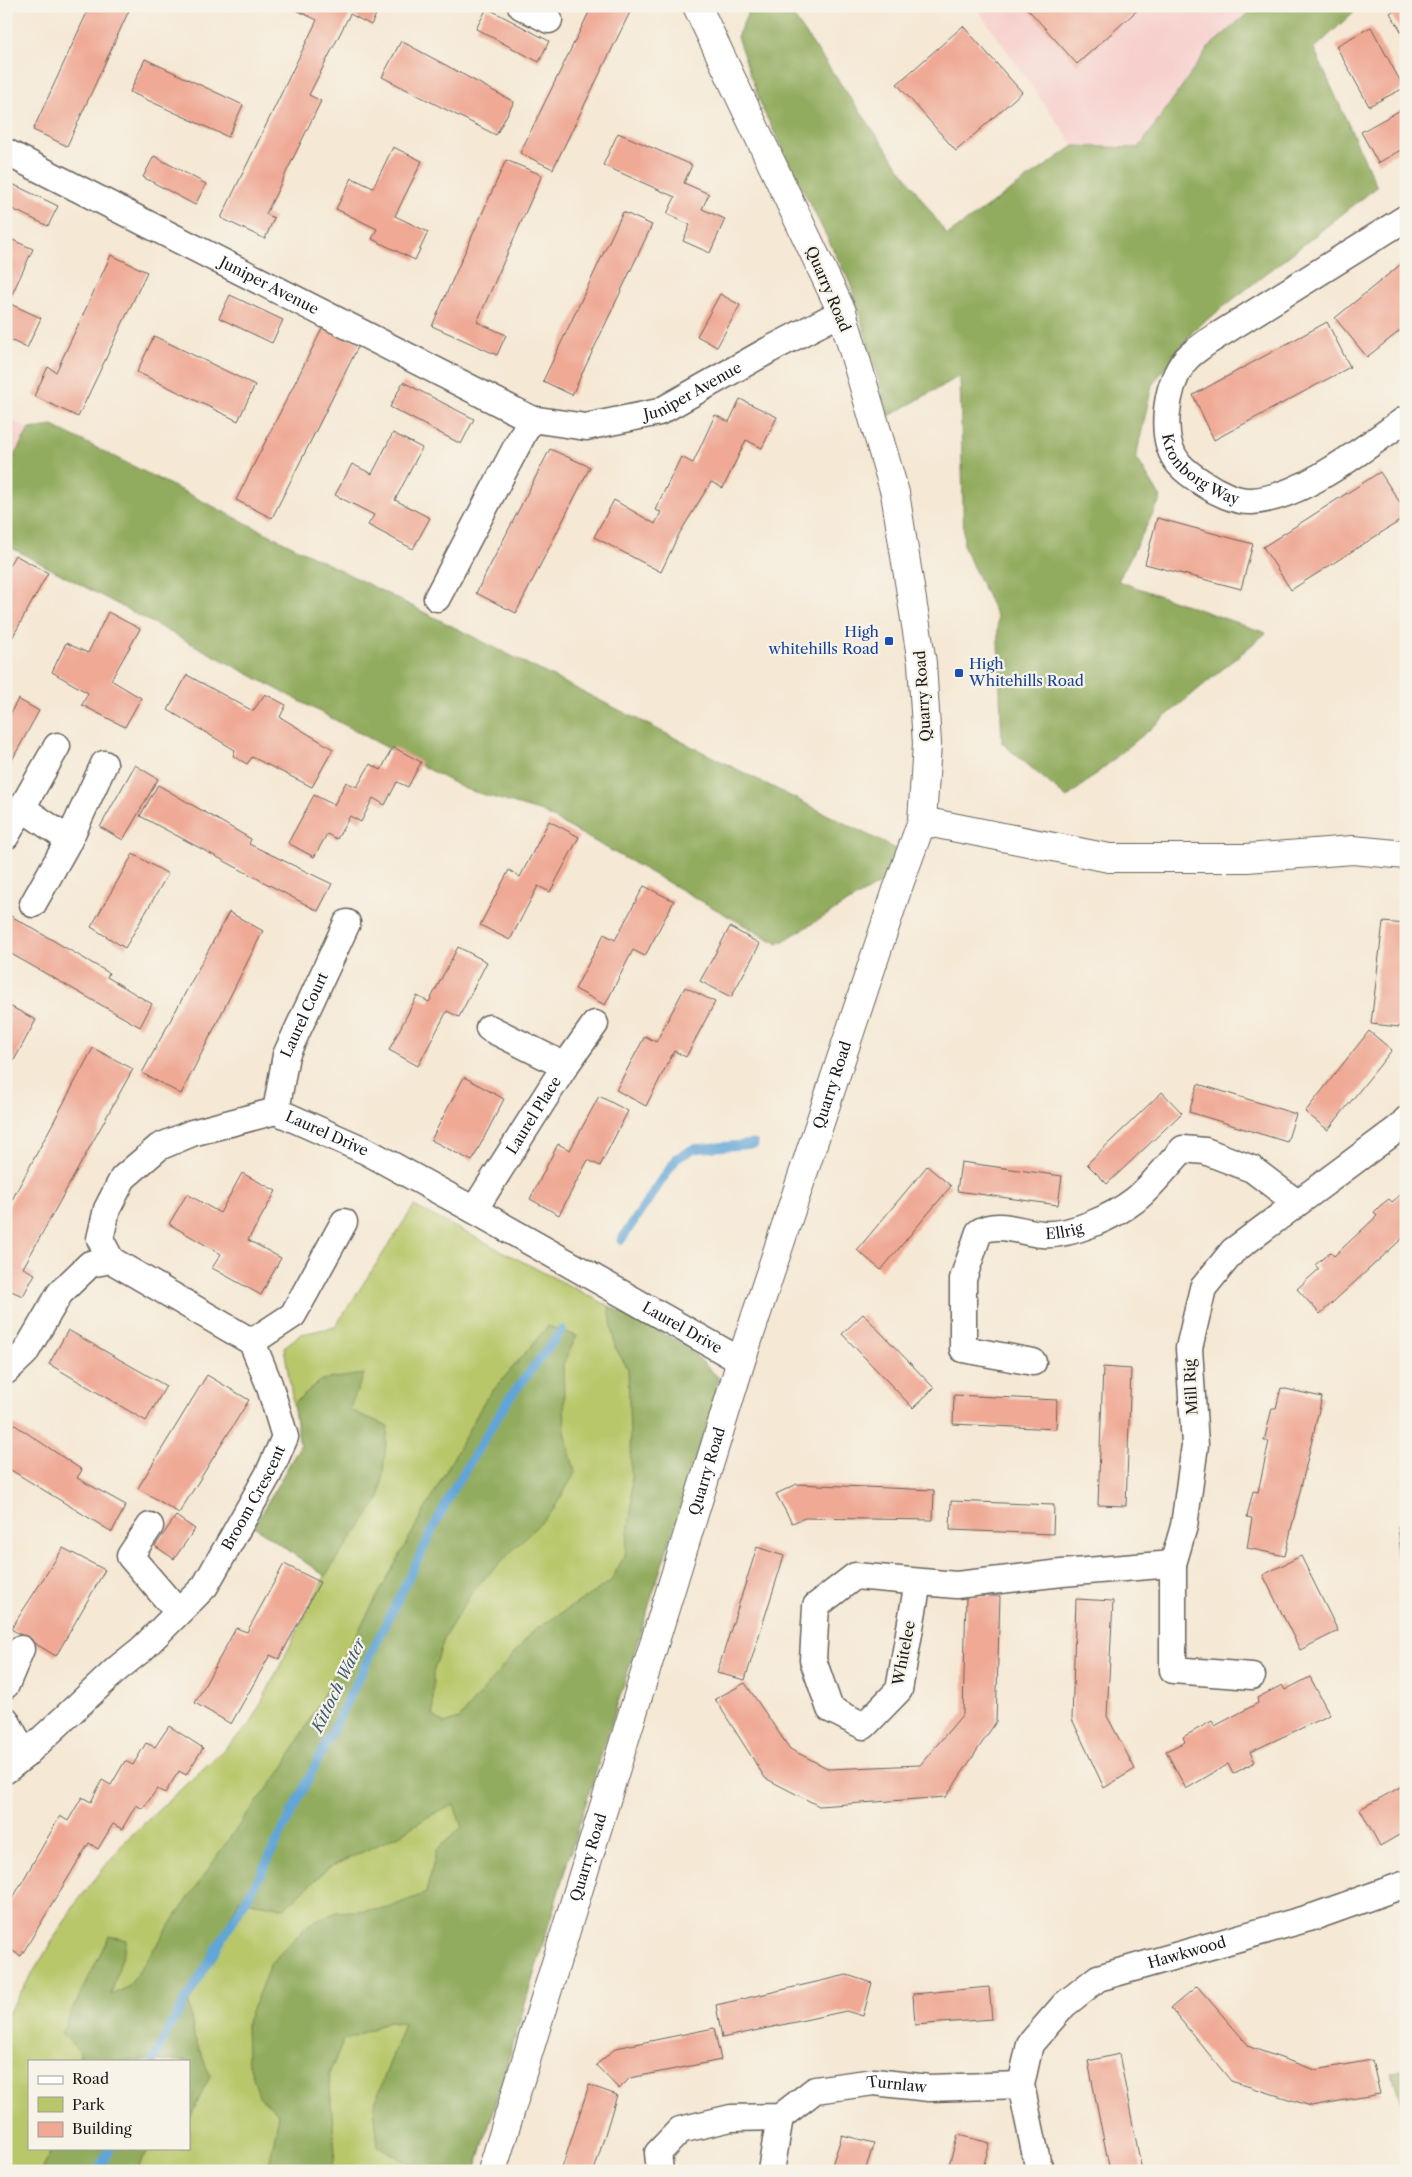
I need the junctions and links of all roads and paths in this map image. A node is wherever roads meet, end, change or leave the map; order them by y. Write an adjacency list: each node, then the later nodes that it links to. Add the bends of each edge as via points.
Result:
1 (521, 6): 3 (street)
2 (697, 6): 6 (street, Quarry Road)
3 (548, 20)
4 (6, 152): 7 (street, Juniper Avenue)
5 (1406, 218): 8 (street, Kronborg Way, via 1210,340 1184,361 1175,378 1167,411 1167,430 1178,463 1209,487 1251,502 1288,493)
6 (842, 312): 7 (street, Juniper Avenue, via 659,412 586,427); 13 (street, Quarry Road, via 895,492 912,596 922,663 927,744)
7 (531, 419): 9 (street)
8 (1406, 419)
9 (437, 598)
10 (57, 746): 12 (street)
11 (104, 764): 15 (street)
12 (22, 808): 14 (street); 15 (street)
13 (922, 821): 16 (street, via 1109,858 1247,858 1353,850); 29 (street, Quarry Road)
14 (6, 836)
15 (70, 840): 17 (street)
16 (1406, 855)
17 (33, 904)
18 (347, 923): 22 (street, Laurel Court, via 286,1055)
19 (595, 1024): 21 (street)
20 (489, 1028): 21 (street, Laurel Place)
21 (564, 1066): 25 (street, Laurel Place)
22 (276, 1111): 25 (street, Laurel Drive, via 366,1151); 27 (street, Laurel Drive, via 192,1132 160,1148 123,1178 107,1209 100,1239)
23 (1406, 1120): 24 (street, Mill Rig)
24 (1297, 1203): 30 (street, Ellrig, via 1252,1169 1205,1151 1183,1149 1135,1200 1100,1220 1069,1232 1043,1235 1006,1228 979,1232 963,1279 963,1349); 33 (street, Mill Rig, via 1233,1251 1203,1288 1189,1348 1195,1445 1184,1526)
25 (474, 1210): 29 (street, Laurel Drive)
26 (344, 1222): 28 (street, via 293,1315)
27 (111, 1260): 28 (street); 31 (street, via 90,1264 60,1293 25,1353)
28 (252, 1342): 35 (street, Broom Crescent, via 285,1437 268,1475 205,1586)
29 (741, 1362): 44 (street, Quarry Road)
30 (1033, 1362)
31 (6, 1371)
32 (150, 1526): 35 (street, via 130,1556)
33 (1173, 1564): 34 (street, Whitelee, via 956,1585); 37 (street, Mill Rig, via 1173,1670)
34 (918, 1582): 34 (street, Whitelee, via 855,1576 816,1606 813,1660 830,1709 864,1726 899,1690)
35 (178, 1612): 40 (street, Broom Crescent, via 142,1649)
36 (21, 1649): 38 (street)
37 (1252, 1676)
38 (6, 1685)
39 (6, 1720): 40 (street, Broom Crescent)
40 (16, 1762)
41 (1406, 1884): 42 (street, Hawkwood, via 1316,1916 1098,1978 1064,2004 1030,2044)
42 (1021, 2085): 43 (street, Turnlaw, via 929,2088 874,2082 816,2090); 47 (street)
43 (780, 2117): 45 (street, via 731,2118 680,2130 658,2153); 46 (street)
44 (492, 2171)
45 (660, 2171)
46 (771, 2171)
47 (1041, 2171)

